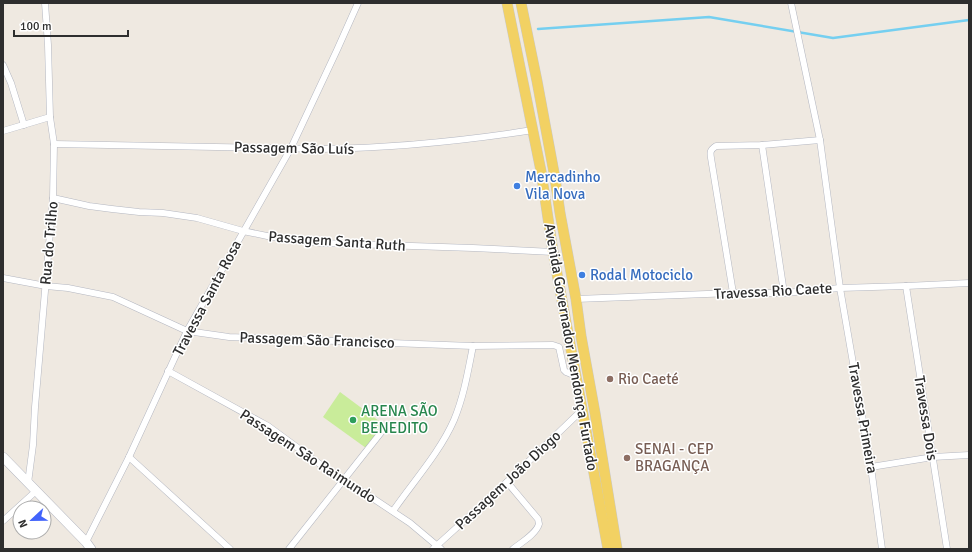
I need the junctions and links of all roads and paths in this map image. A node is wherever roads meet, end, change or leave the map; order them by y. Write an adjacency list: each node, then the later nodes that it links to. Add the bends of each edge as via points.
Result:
1 (45, 3): 7 (street, Rua do Trilho)
2 (358, 3): 14 (street, Travessa Santa Rosa)
3 (507, 3): 9 (main road, Avenida Governador Mendonça Furtado)
4 (521, 3): 25 (main road, Avenida Governador Mendonça Furtado)
5 (791, 3): 11 (street, Travessa Primeira)
6 (3, 65): 8 (street)
7 (50, 117): 8 (street); 12 (street, Rua do Trilho)
8 (24, 125): 10 (street)
9 (533, 130): 14 (street, Passagem São Luís, via 400,146); 17 (main road, Avenida Governador Mendonça Furtado)
10 (3, 131)
11 (820, 140): 13 (street); 22 (street, Travessa Primeira)
12 (54, 144): 14 (street, Passagem São Luís); 15 (street, Rua do Trilho)
13 (762, 144): 23 (street); 24 (street, via 716,146 710,152)
14 (291, 148): 16 (street, Travessa Santa Rosa)
15 (53, 198): 16 (street, Passagem Santa Ruth, via 89,206 197,218); 20 (street, Rua do Trilho)
16 (243, 231): 17 (street, Passagem Santa Ruth, via 272,238 320,243); 26 (street, Travessa Santa Rosa)
17 (553, 252): 29 (main road, Avenida Governador Mendonça Furtado)
18 (3, 278): 20 (street, Passagem São Francisco)
19 (969, 285): 21 (street, Travessa Rio Caete)
20 (46, 286): 26 (street, Passagem São Francisco, via 113,297); 39 (street, Rua do Trilho)
21 (906, 286): 22 (street, Travessa Rio Caete); 35 (street, Travessa Dois)
22 (840, 288): 23 (street, Travessa Rio Caete); 36 (street, Travessa Primeira)
23 (784, 292): 24 (street, Travessa Rio Caete)
24 (733, 293): 25 (street, Travessa Rio Caete)
25 (576, 299): 49 (main road, Avenida Governador Mendonça Furtado)
26 (187, 331): 27 (street, Passagem São Francisco, via 260,339); 28 (street, Travessa Santa Rosa)
27 (472, 346): 29 (street, Passagem São Francisco, via 553,345 559,347 564,370); 41 (street, via 465,388 453,421 438,449)
28 (168, 372): 34 (street, Travessa Santa Rosa); 37 (street, Passagem São Raimundo, via 268,426)
29 (576, 376): 30 (main road, Avenida Governador Mendonça Furtado)
30 (582, 410): 38 (street, Passagem João Diogo); 48 (main road, Avenida Governador Mendonça Furtado)
31 (387, 425): 37 (street)
32 (969, 455): 35 (street)
33 (3, 457): 39 (street)
34 (129, 457): 43 (street, Travessa Santa Rosa); 45 (street)
35 (933, 457): 36 (street); 51 (street, Travessa Dois)
36 (871, 467): 50 (street, Travessa Primeira)
37 (343, 481): 41 (street, Passagem São Raimundo); 46 (street)
38 (507, 482): 44 (street, Passagem João Diogo); 47 (street, via 538,519 539,524 533,534)
39 (28, 483): 40 (street)
40 (36, 491): 42 (street); 43 (street)
41 (392, 511): 44 (street, Passagem São Raimundo, via 410,523)
42 (3, 521)
43 (89, 546)
44 (437, 548)
45 (230, 549)
46 (289, 549)
47 (514, 549)
48 (608, 549)
49 (617, 549)
50 (882, 549)
51 (947, 549)

